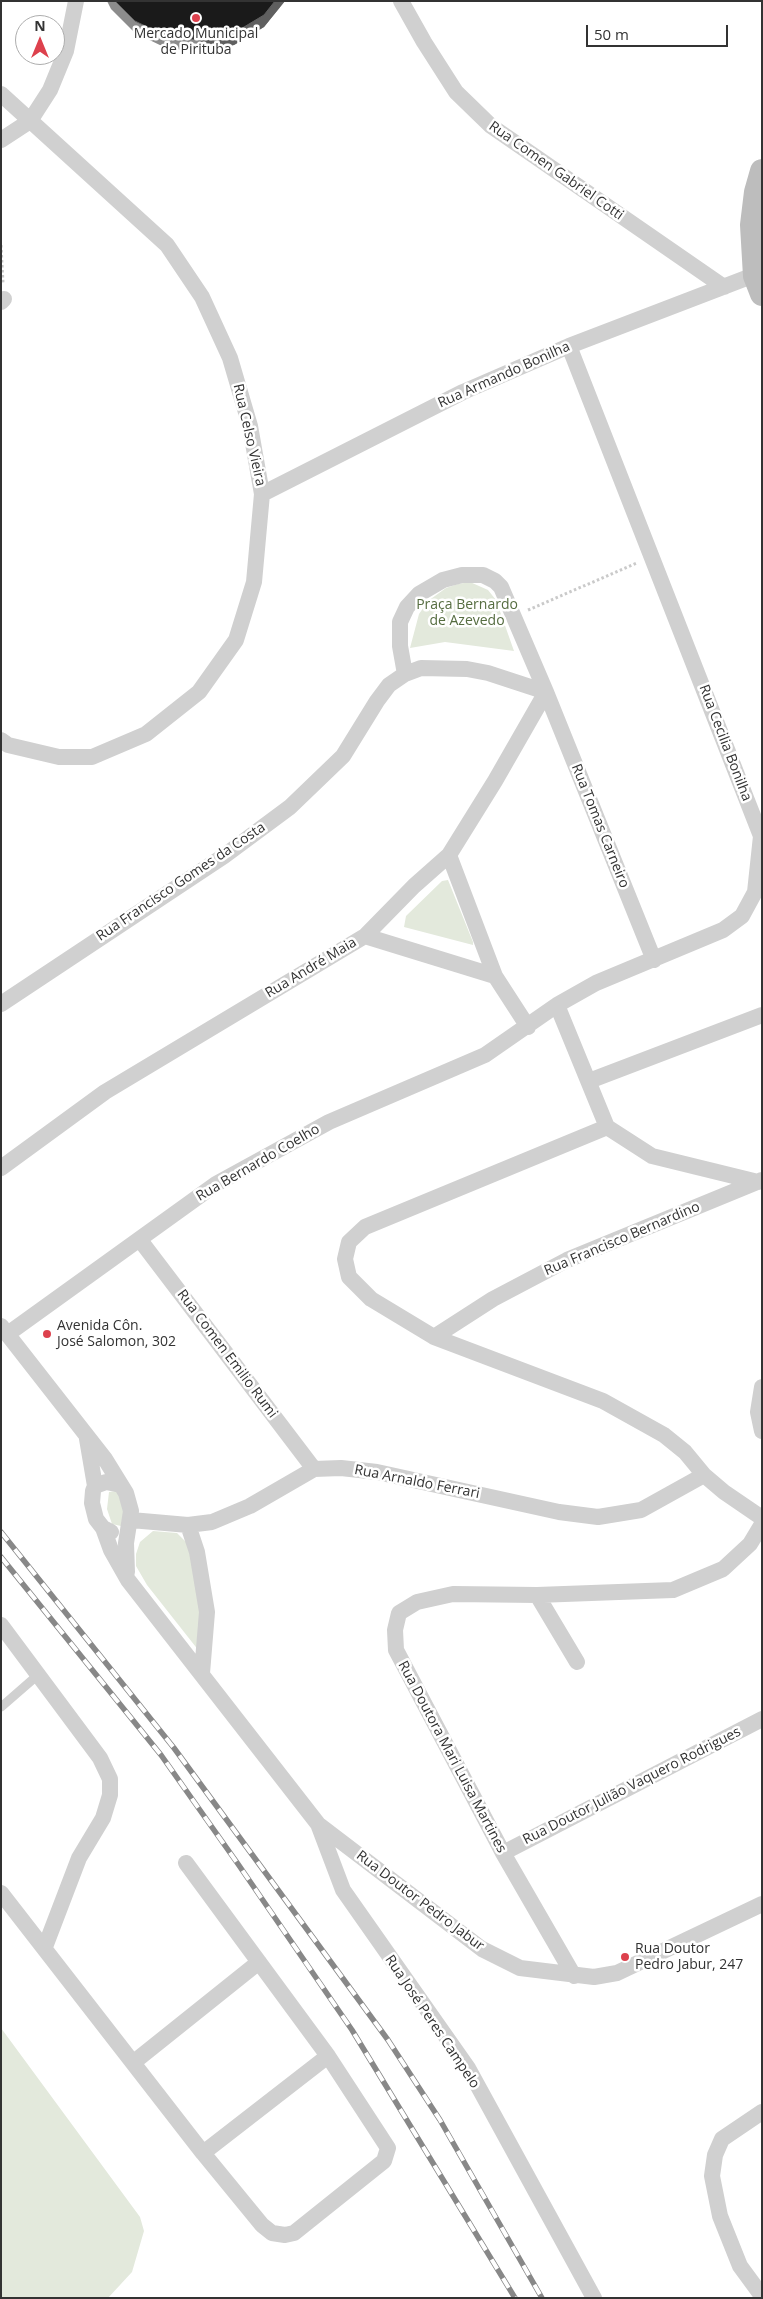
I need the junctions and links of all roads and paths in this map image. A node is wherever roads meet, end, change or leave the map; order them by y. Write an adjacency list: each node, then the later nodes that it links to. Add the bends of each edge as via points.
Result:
1 (76, 1): 4 (street, via 62,58 50,90)
2 (401, 1): 9 (street, Rua Comen Gabriel Cotti, via 456,92 491,126)
3 (1, 94): 4 (street, Rua Celso Vieira)
4 (30, 121): 5 (street); 12 (street, Rua Celso Vieira, via 167,244 202,297 230,358 250,426)
5 (1, 140)
6 (762, 171): 8 (main road, via 752,225)
7 (1, 245): 10 (path)
8 (759, 281): 9 (street, Rua Armando Bonilha)
9 (724, 288): 11 (street, Rua Armando Bonilha)
10 (2, 300)
11 (569, 346): 12 (street, Rua Armando Bonilha, via 462,392); 13 (street, Rua Cecilia Bonilha)
12 (262, 494): 17 (street, Rua Celso Vieira, via 254,582 236,640 199,692 146,734 92,757 59,757 8,745)
13 (652, 557): 14 (path); 18 (street, Rua Cecilia Bonilha)
14 (514, 616): 15 (street, via 501,586 495,580 462,574 443,580 420,594 407,607 400,622 400,646); 16 (street)
15 (406, 674): 16 (street, Rua Francisco Gomes da Costa, via 421,668 467,669); 23 (street, Rua Francisco Gomes da Costa, via 377,700 343,756 290,807 224,856)
16 (546, 692): 19 (street, Rua André Maia, via 496,781); 21 (street, Rua Tomas Carneiro)
17 (1, 740)
18 (761, 836): 21 (street, Rua Cecilia Bonilha, via 755,892 742,916 723,930)
19 (449, 855): 20 (street, Rua André Maia); 22 (street)
20 (365, 936): 22 (street); 29 (street, Rua André Maia, via 106,1092)
21 (654, 960): 24 (street, Rua Cecilia Bonilha, via 596,983)
22 (495, 976): 26 (street)
23 (1, 1004)
24 (557, 1005): 26 (street, Rua Cecilia Bonilha); 27 (street)
25 (762, 1015): 27 (street)
26 (528, 1027): 31 (street, Rua Bernardo Coelho, via 485,1055 329,1122 216,1184)
27 (589, 1081): 28 (street)
28 (607, 1127): 30 (street, via 652,1156); 33 (street, via 365,1227 349,1242 346,1259 349,1277 371,1299)
29 (1, 1168)
30 (760, 1181): 33 (street, Rua Francisco Bernardino, via 567,1260 493,1299)
31 (140, 1240): 32 (street, Rua Bernardo Coelho); 37 (street, Rua Comen Emilio Rumi)
32 (5, 1329): 36 (street)
33 (434, 1337): 38 (street, via 603,1401 664,1435 685,1452)
34 (762, 1387): 35 (street, via 758,1412)
35 (762, 1431)
36 (86, 1437): 39 (street); 40 (street)
37 (314, 1469): 38 (street, Rua Arnaldo Ferrari, via 377,1472 559,1512 598,1517 640,1510); 44 (street, Rua Arnaldo Ferrari, via 250,1506 212,1522)
38 (704, 1475): 41 (street)
39 (121, 1485): 40 (street, via 106,1482); 42 (street, via 129,1500)
40 (95, 1486): 45 (street, via 92,1503 96,1519)
41 (762, 1518)
42 (130, 1524): 44 (street, Rua Arnaldo Ferrari); 45 (street, via 119,1532); 46 (street, via 125,1557)
43 (762, 1524): 47 (street, Rua Doutora Mari Luisa Martines, via 750,1544 723,1569 673,1590)
44 (188, 1525): 50 (street, via 197,1552 207,1612)
45 (103, 1528): 46 (street, Rua Doutor Pedro Jabur)
46 (128, 1580): 50 (street, Rua Doutor Pedro Jabur)
47 (537, 1595): 49 (street); 55 (street, Rua Doutora Mari Luisa Martines, via 453,1594 416,1602 399,1613 395,1630 396,1650)
48 (1, 1625): 51 (street)
49 (577, 1662)
50 (202, 1673): 54 (street, Rua Doutor Pedro Jabur)
51 (39, 1674): 52 (lane); 59 (street, via 100,1758 110,1779 110,1796 103,1818 79,1858)
52 (1, 1707)
53 (762, 1719): 55 (street, Rua Doutor Julião Vaquero Rodrigues)
54 (318, 1824): 61 (street, Rua Doutor Pedro Jabur, via 482,1949 520,1968); 67 (street, Rua José Peres Campelo, via 343,1890 468,2068)
55 (503, 1853): 61 (street, Rua Doutora Mari Luisa Martines)
56 (186, 1863): 60 (street)
57 (1, 1893): 59 (street)
58 (762, 1904): 61 (street, Rua Doutor Pedro Jabur, via 617,1973)
59 (45, 1947): 63 (street)
60 (259, 1962): 62 (street); 63 (street)
61 (574, 1976)
62 (328, 2056): 65 (street); 65 (street, via 384,2140 388,2154 384,2161 302,2228 285,2235 272,2233)
63 (134, 2062): 65 (street)
64 (762, 2112): 66 (street, via 722,2139 714,2155 712,2176 720,2216 740,2266)
65 (203, 2153)
66 (762, 2296)
67 (594, 2298)

